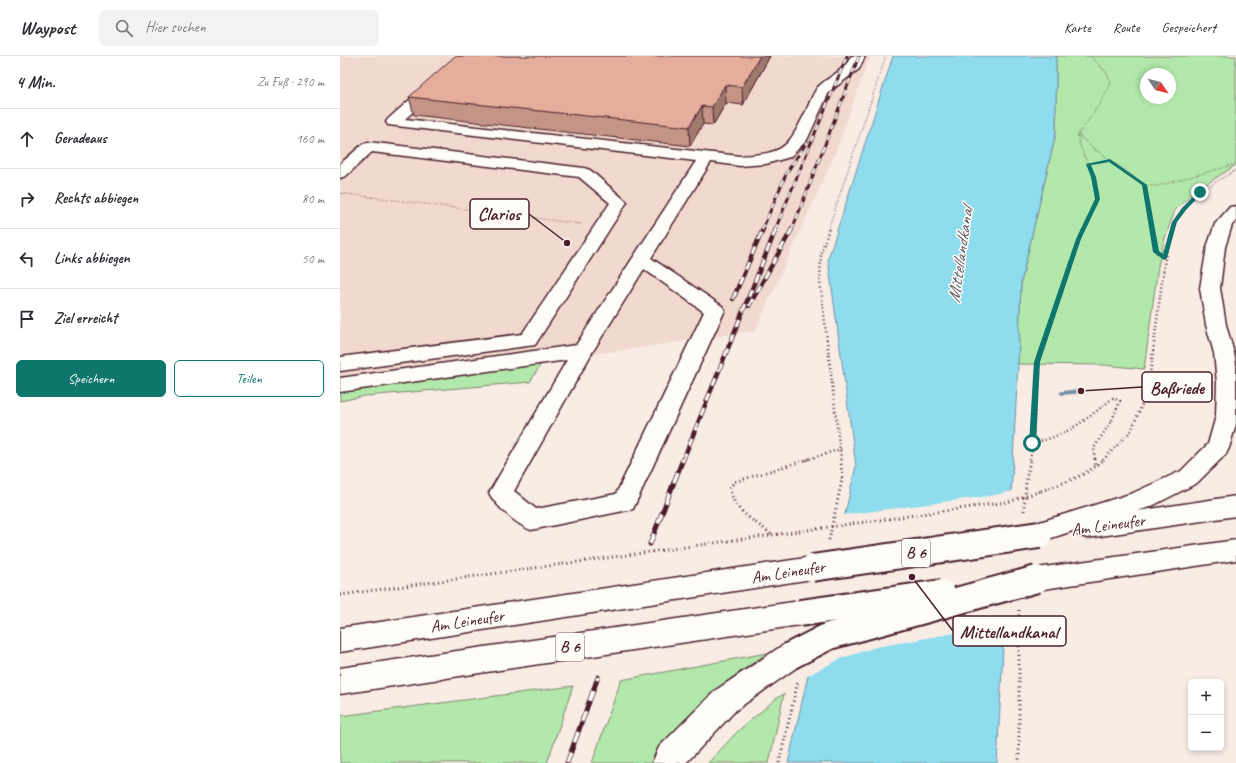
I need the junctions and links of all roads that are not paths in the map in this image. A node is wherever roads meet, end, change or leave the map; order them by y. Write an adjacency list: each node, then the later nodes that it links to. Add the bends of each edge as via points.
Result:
1 (467, 56): 3 (main road, via 394,122)
2 (858, 56): 3 (main road, via 854,66 823,90 799,140 784,154 766,160 740,161)
3 (706, 157): 6 (main road)
4 (340, 173): 8 (main road, via 368,147 584,173 619,202 528,340)
5 (1236, 211): 11 (main road, via 1224,224 1216,247 1210,288 1228,384 1227,416 1218,448 1189,477 1141,500)
6 (641, 259): 7 (main road); 7 (main road, via 715,310 624,502 532,520 501,493)
7 (583, 351): 9 (main road)
8 (340, 364)
9 (340, 386)
10 (1236, 506): 11 (main road, Am Leineufer / B 6)
11 (1032, 535): 14 (main road, Am Leineufer / B 6, bridge)
12 (1236, 550): 13 (main road, B 6)
13 (1038, 579): 15 (main road, B 6, bridge); 16 (main road, bridge, via 829,636 790,656 726,700)
14 (340, 640)
15 (340, 681)
16 (667, 763)

